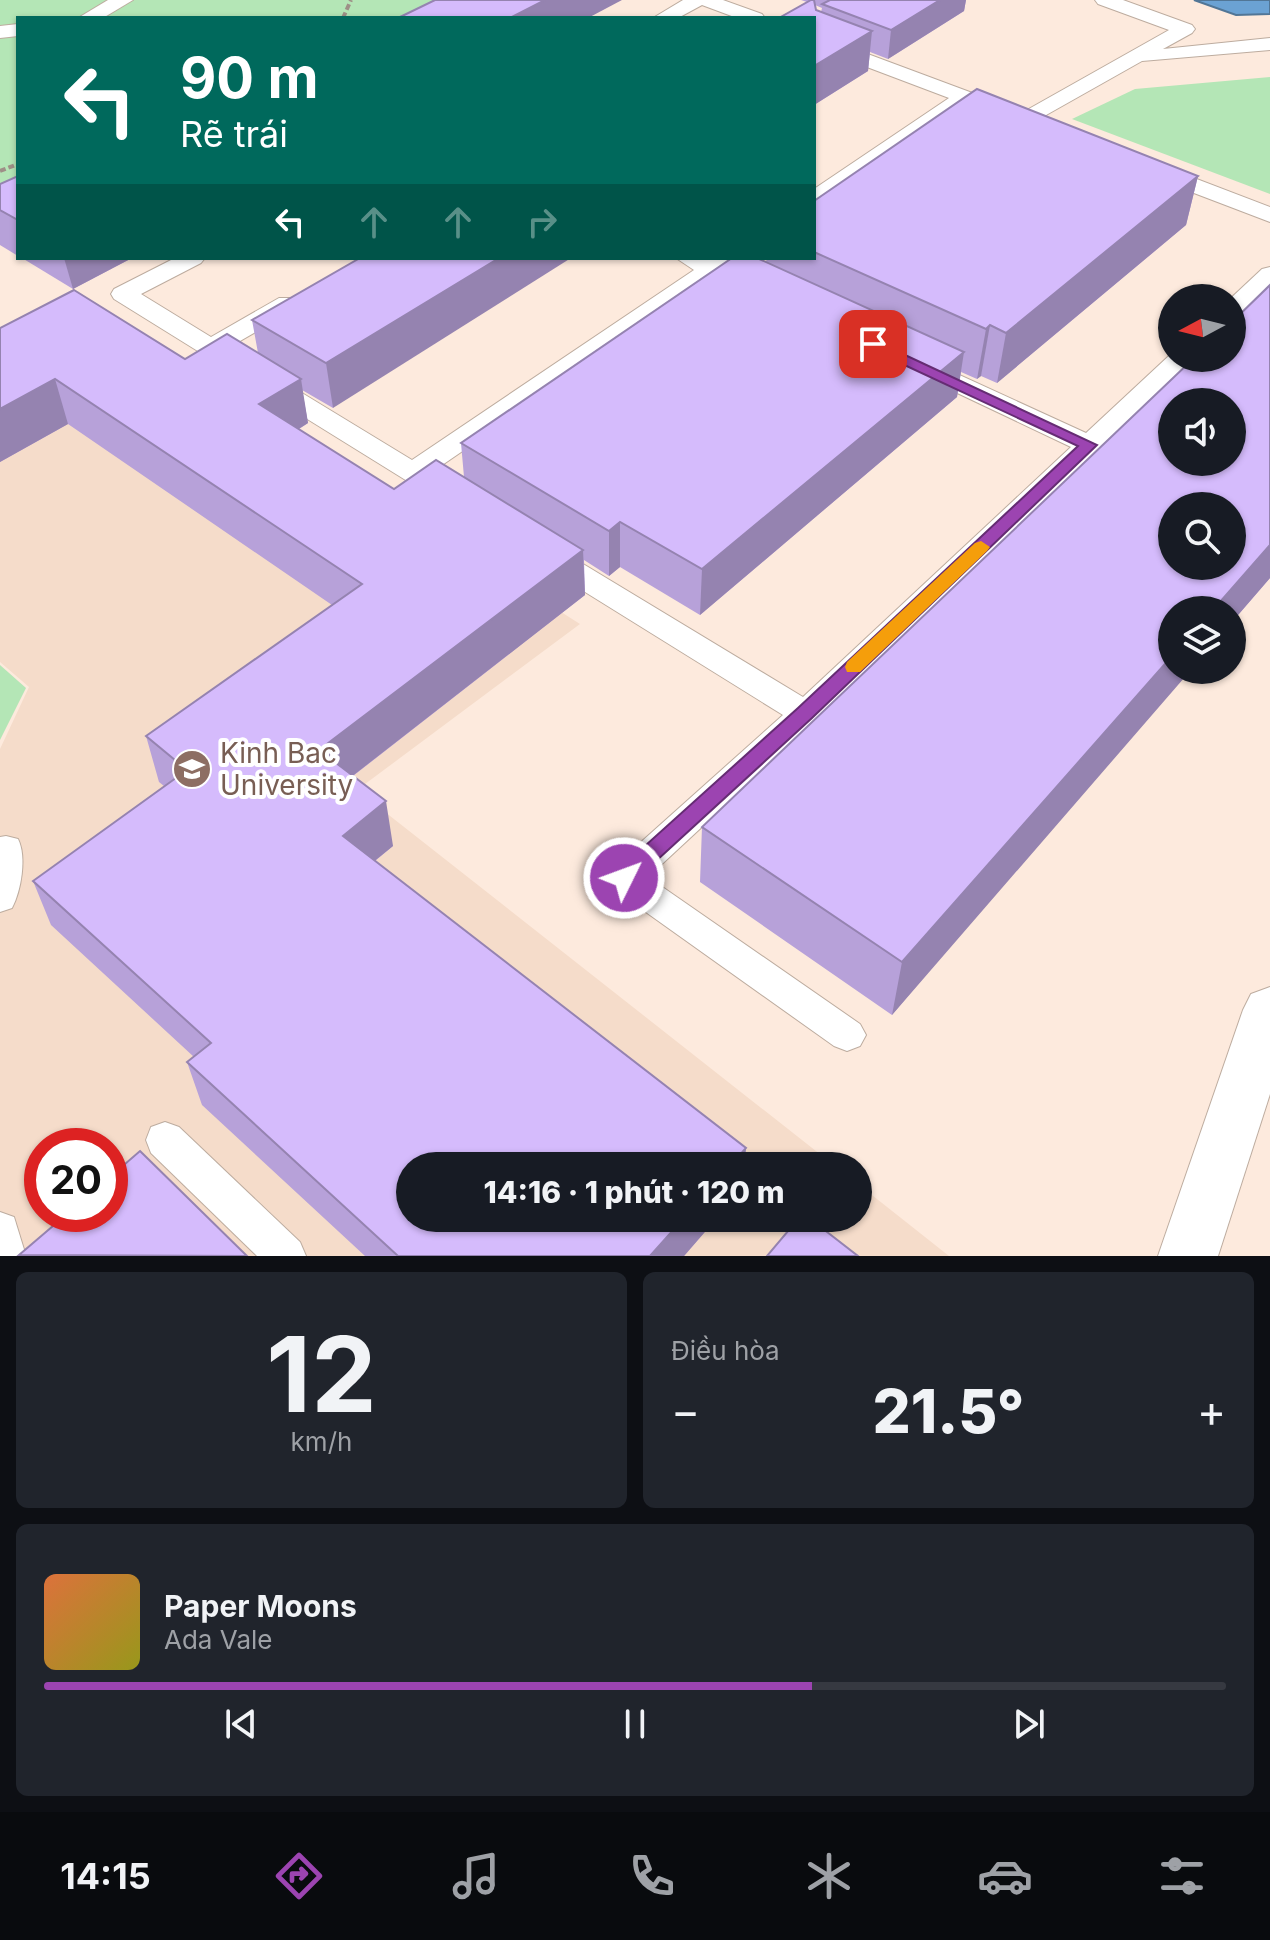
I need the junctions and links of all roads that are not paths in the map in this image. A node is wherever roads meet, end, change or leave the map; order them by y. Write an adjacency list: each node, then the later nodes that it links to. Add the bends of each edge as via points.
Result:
1 (123, 0): 5 (lane)
2 (698, 0): 6 (lane)
3 (705, 0): 7 (lane)
4 (1105, 0): 10 (lane, via 1185,29)
5 (92, 16)
6 (667, 16)
7 (749, 16)
8 (816, 41): 11 (lane)
9 (1270, 44): 10 (lane)
10 (1131, 60): 12 (lane)
11 (965, 97): 12 (lane); 15 (lane)
12 (1025, 119): 13 (lane)
13 (1054, 130)
14 (1140, 164): 16 (lane)
15 (816, 198)
16 (1270, 215)
17 (189, 260): 23 (lane, via 123,294)
18 (709, 262): 22 (lane); 27 (lane)
19 (1270, 274): 21 (lane)
20 (314, 288): 23 (lane)
21 (1246, 297)
22 (781, 302)
23 (210, 348): 27 (lane)
24 (893, 354): 26 (lane)
25 (1166, 372): 26 (lane)
26 (1089, 445): 30 (lane)
27 (413, 472): 28 (lane)
28 (480, 514)
29 (521, 539): 30 (lane)
30 (805, 713): 34 (lane, via 624,878)
31 (6, 849): 32 (lane)
32 (0, 898)
33 (1270, 1010): 39 (street)
34 (847, 1035)
35 (165, 1140): 38 (lane)
36 (0, 1231): 37 (lane)
37 (6, 1256)
38 (286, 1256)
39 (1188, 1256)

